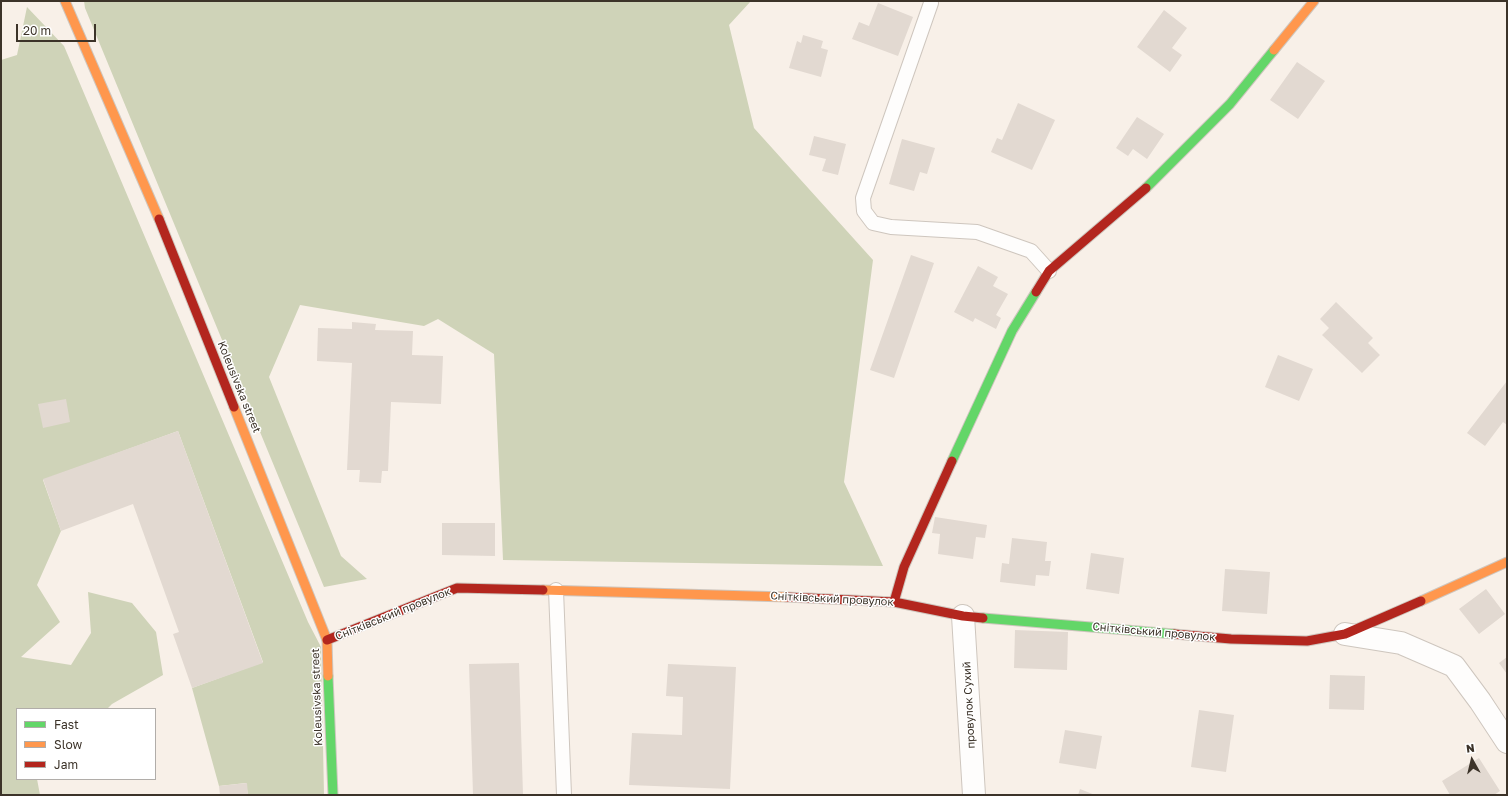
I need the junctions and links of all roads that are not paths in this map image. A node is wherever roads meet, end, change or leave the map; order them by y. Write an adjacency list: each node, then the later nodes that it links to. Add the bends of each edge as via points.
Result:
1 (65, 1): 10 (street, Koleusivska street, via 168,241)
2 (1314, 1): 4 (street, via 1230,104 1139,195)
3 (931, 3): 4 (lane, via 863,198 864,211 873,222 891,227 977,232 1031,251)
4 (1049, 271): 7 (street, via 1012,331 904,567)
5 (1507, 562): 9 (street, Снітківський провулок)
6 (556, 590): 7 (street, Снітківський провулок); 10 (street, Снітківський провулок, via 457,588); 13 (lane)
7 (894, 602): 8 (street, Снітківський провулок)
8 (963, 616): 9 (street, Снітківський провулок, via 1231,639 1307,641); 14 (street, провулок Сухий)
9 (1345, 634): 11 (street, Снітківський провулок, via 1401,643 1454,666)
10 (326, 640): 12 (street, Koleusivska street)
11 (1507, 742)
12 (333, 795)
13 (564, 795)
14 (974, 795)

